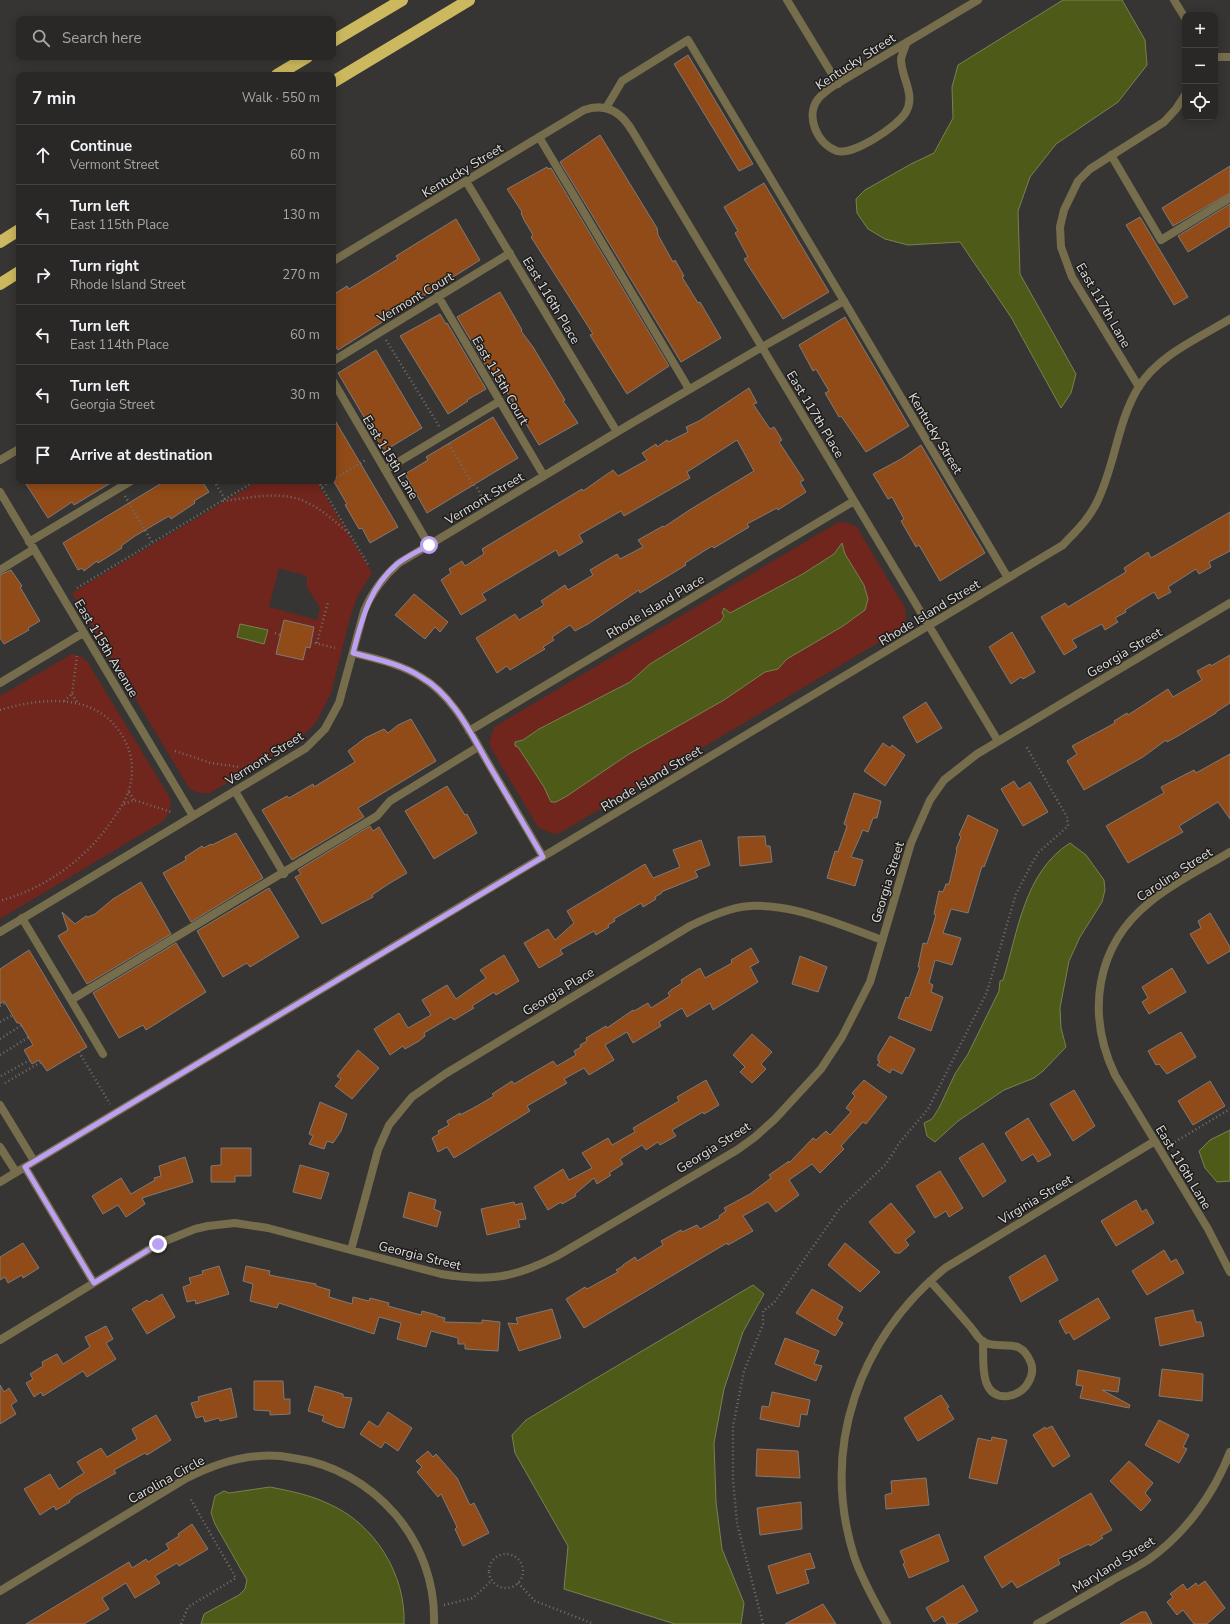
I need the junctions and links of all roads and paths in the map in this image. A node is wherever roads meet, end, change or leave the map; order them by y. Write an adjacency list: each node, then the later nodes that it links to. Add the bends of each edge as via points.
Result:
1 (402, 0): 7 (highway)
2 (469, 0): 13 (highway)
3 (787, 0): 14 (street)
4 (976, 0): 8 (street, Kentucky Street)
5 (1174, 0): 6 (street)
6 (1182, 13)
7 (336, 40)
8 (907, 42): 14 (street, Kentucky Street); 14 (street, Kentucky Street, via 901,58 910,101 906,112 898,122 859,147 838,152 818,135 812,120 818,99)
9 (1218, 57): 10 (street)
10 (1230, 57)
11 (302, 60): 12 (highway)
12 (282, 72)
13 (336, 80)
14 (838, 84)
15 (1182, 100): 18 (street, East 117th Lane, via 1164,122)
16 (606, 108): 17 (street, Kentucky Street, via 584,110); 28 (street, Kentucky Street, via 622,81 688,40); 31 (street, East 117th Place, via 626,119)
17 (539, 137): 19 (street, Kentucky Street); 35 (street)
18 (1111, 155): 20 (street, via 1161,240); 34 (street, East 117th Lane, via 1090,169 1070,194 1060,227 1061,247 1072,277)
19 (466, 181): 23 (street, East 116th Place); 24 (street, Kentucky Street)
20 (1230, 198)
21 (16, 232): 22 (highway)
22 (0, 242)
23 (510, 253): 27 (street, Vermont Court); 37 (street, East 116th Place)
24 (336, 259)
25 (16, 274): 26 (highway)
26 (0, 284)
27 (438, 296): 30 (street, Vermont Court); 36 (street, East 115th Court)
28 (844, 301): 31 (street, Vermont Street); 64 (street, Kentucky Street)
29 (1230, 319): 34 (street, Rhode Island Street, via 1167,357)
30 (381, 331): 32 (street, Vermont Court); 38 (path)
31 (762, 347): 35 (street, Vermont Street); 54 (street, East 117th Place)
32 (336, 359)
33 (336, 386): 40 (street, East 115th Lane)
34 (1139, 387): 64 (street, Rhode Island Street, via 1124,421 1097,503 1063,545)
35 (689, 389): 37 (street, Vermont Street)
36 (500, 401): 38 (street); 43 (street, East 115th Court)
37 (616, 432): 43 (street, Vermont Street)
38 (444, 435): 42 (street); 56 (path, via 478,489)
39 (16, 451): 41 (street)
40 (376, 454): 42 (street, East 115th Lane); 44 (path)
41 (0, 460)
42 (385, 470): 60 (street, East 115th Lane)
43 (544, 476): 56 (street, Vermont Street)
44 (336, 478)
45 (126, 484): 51 (street)
46 (216, 484): 53 (path)
47 (250, 484): 53 (path)
48 (320, 484): 50 (path)
49 (326, 484): 50 (path)
50 (322, 487): 57 (path)
51 (120, 488): 58 (street); 59 (path)
52 (0, 492): 58 (street, East 115th Avenue)
53 (225, 499): 55 (path)
54 (854, 501): 68 (street, East 117th Place); 82 (street, Rhode Island Place)
55 (221, 502): 57 (path, via 265,496 295,498 307,502); 59 (path)
56 (487, 510): 60 (street, Vermont Street)
57 (349, 533): 62 (path)
58 (29, 542): 61 (street, East 115th Avenue)
59 (152, 542): 65 (path)
60 (429, 545): 75 (street, Vermont Street, via 399,563 378,584 364,611)
61 (34, 549): 63 (street); 69 (street, East 115th Avenue)
62 (369, 566)
63 (0, 570)
64 (1008, 578): 68 (street, Rhode Island Street)
65 (77, 588)
66 (328, 602): 73 (path)
67 (1230, 603): 83 (street, Georgia Street)
68 (929, 626): 83 (street, East 117th Place); 95 (street, Rhode Island Street)
69 (83, 633): 77 (street); 93 (street, East 115th Avenue)
70 (275, 633): 71 (path)
71 (280, 635)
72 (311, 642): 73 (path)
73 (317, 643): 74 (path)
74 (335, 648)
75 (353, 653): 82 (street, via 401,666 422,677 438,689 452,705); 89 (street, Vermont Street, via 339,703 325,728 306,748)
76 (77, 656): 78 (path)
77 (0, 683)
78 (72, 694): 79 (path); 80 (path)
79 (64, 700): 80 (path); 81 (path)
80 (78, 702): 88 (path, via 108,718 121,733 132,764)
81 (0, 710)
82 (469, 731): 85 (street)
83 (998, 741): 100 (street, Georgia Street, via 944,780 930,800 911,843)
84 (1026, 746): 144 (path, via 1067,816 1068,826 1039,852 1016,894 987,992 928,1109 900,1142 886,1164 840,1208 774,1303 763,1312 763,1324 744,1371 732,1426 732,1480 736,1523)
85 (478, 747): 95 (street); 96 (street, via 390,801 377,816)
86 (175, 751): 87 (path, via 211,763)
87 (240, 767)
88 (129, 790): 90 (path); 91 (path)
89 (235, 791): 93 (street, Vermont Street); 96 (street)
90 (134, 800): 91 (path); 92 (path)
91 (123, 804): 97 (path, via 98,840 74,863 38,887)
92 (171, 812)
93 (193, 816): 98 (street, Vermont Street)
94 (1230, 852): 116 (street, Carolina Street, via 1150,901 1137,913 1113,945 1101,980 1098,1016 1100,1037)
95 (543, 857): 121 (street, Rhode Island Street)
96 (284, 874): 101 (street)
97 (0, 901)
98 (22, 918): 99 (street, Vermont Street); 101 (street)
99 (0, 932)
100 (882, 940): 129 (street, Georgia Street, via 870,982 842,1037 821,1069 775,1119 737,1150 557,1256 502,1278 467,1278 441,1274); 129 (street, Georgia Place, via 787,908 730,909 690,926 445,1074 412,1097 390,1125 378,1150)
101 (71, 1000): 110 (street)
102 (6, 1003): 103 (path)
103 (0, 1006)
104 (13, 1015): 105 (path)
105 (0, 1022)
106 (22, 1025): 108 (path)
107 (29, 1037): 111 (path)
108 (0, 1039)
109 (79, 1052): 121 (path)
110 (103, 1054)
111 (0, 1055)
112 (30, 1060): 114 (path)
113 (41, 1062): 115 (path)
114 (21, 1065): 115 (path); 117 (path)
115 (25, 1071): 118 (path)
116 (1115, 1075): 122 (street, East 116th Lane)
117 (1, 1076)
118 (5, 1083)
119 (0, 1105): 125 (street)
120 (1230, 1109): 123 (path)
121 (115, 1113): 125 (street, Rhode Island Street)
122 (1155, 1141): 130 (street, East 116th Lane, via 1208,1229); 131 (street, Virginia Street, via 963,1257)
123 (1175, 1142)
124 (0, 1147): 127 (street)
125 (34, 1161): 126 (street, Rhode Island Street)
126 (25, 1167): 127 (street, Rhode Island Street); 132 (street)
127 (16, 1172): 128 (street, Rhode Island Street)
128 (0, 1182)
129 (351, 1250): 132 (street, Georgia Street, via 268,1228 235,1224 208,1226 171,1238)
130 (1230, 1272)
131 (930, 1281): 134 (street); 145 (street, Virginia Street, via 901,1311 877,1345 859,1384 846,1430 843,1500 850,1538 854,1556 866,1585)
132 (94, 1283): 133 (street, Georgia Street)
133 (0, 1340)
134 (983, 1341): 134 (street, via 998,1345 1008,1344 1027,1354 1032,1365 1032,1376 1022,1391 1014,1396 1004,1396 994,1393 987,1385 983,1376)
135 (1230, 1452): 146 (street, Maryland Street, via 1208,1497 1166,1546 1148,1560)
136 (190, 1498): 141 (path, via 236,1578 188,1607)
137 (492, 1580): 138 (path, via 505,1588); 138 (path, via 490,1565 501,1554 506,1554 517,1557 523,1567 522,1578); 140 (path, via 473,1598)
138 (518, 1583): 143 (path, via 535,1601)
139 (0, 1591): 140 (street, Carolina Circle, via 185,1479 222,1462 261,1455 302,1459 324,1465 344,1473 376,1494 404,1524 421,1552 431,1586)
140 (433, 1607): 142 (street, Carolina Circle)
141 (181, 1624)
142 (434, 1624)
143 (594, 1624)
144 (763, 1624)
145 (887, 1624)
146 (1037, 1624)

